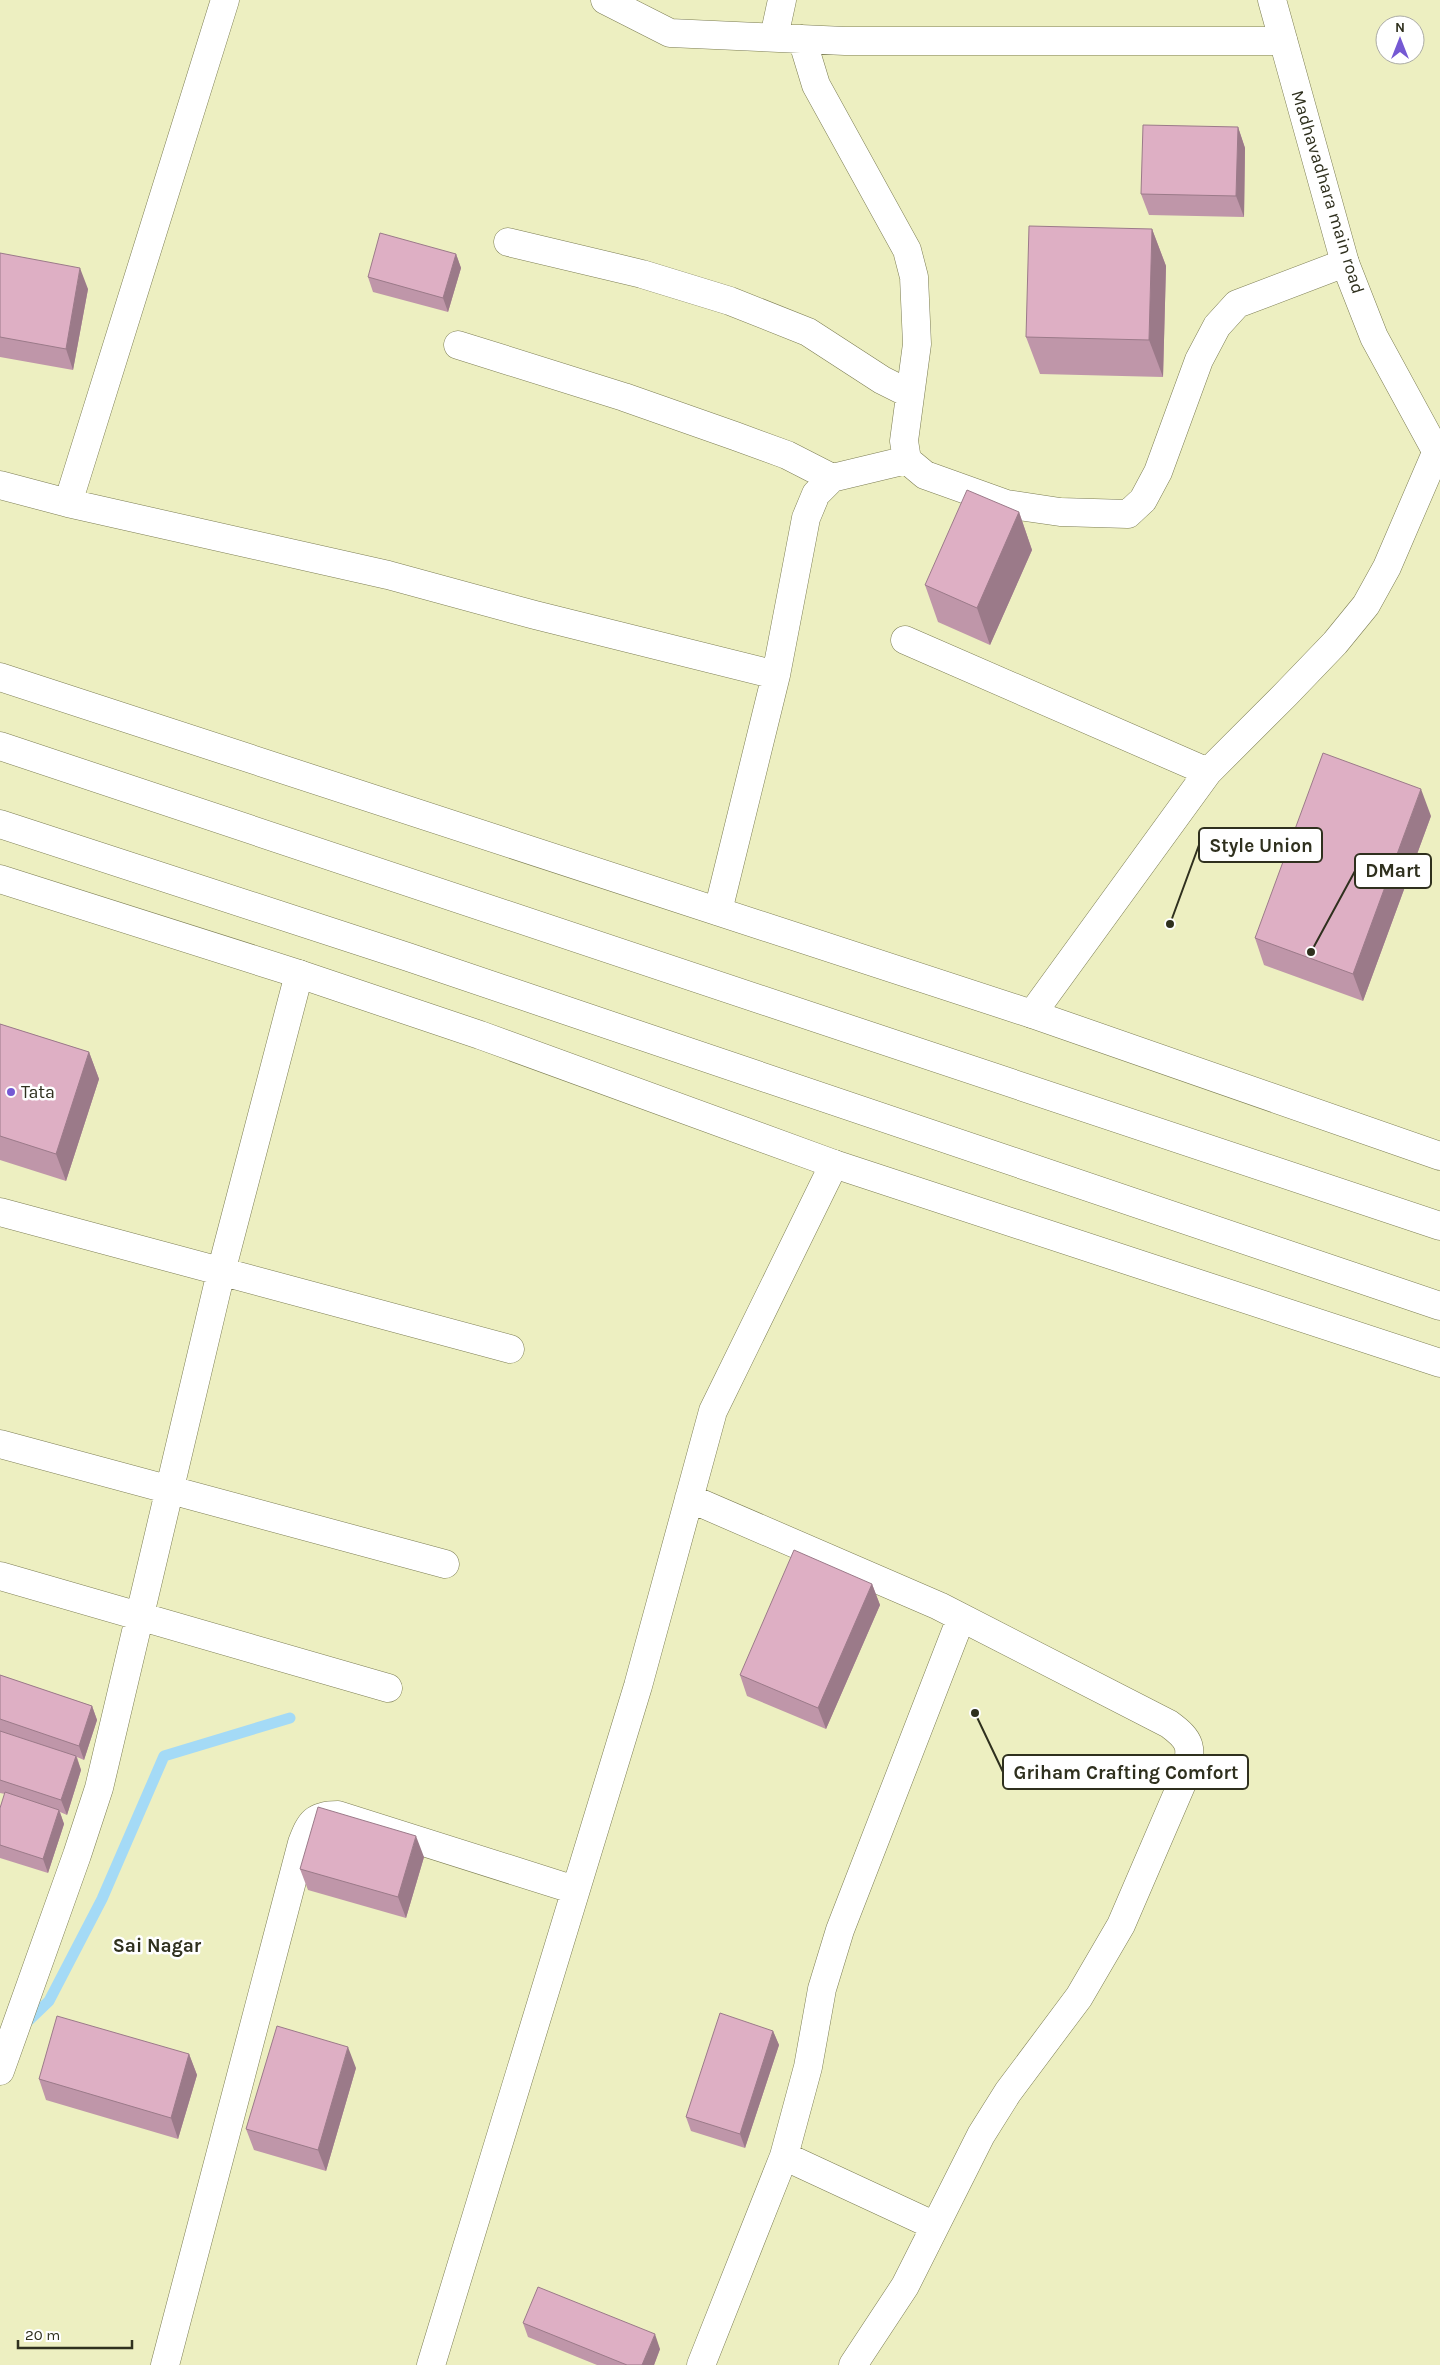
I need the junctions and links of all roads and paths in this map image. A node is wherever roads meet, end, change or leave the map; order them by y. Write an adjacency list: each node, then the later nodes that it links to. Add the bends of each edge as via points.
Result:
1 (225, 0): 16 (street)
2 (605, 0): 5 (street, via 670,33)
3 (782, 0): 5 (street)
4 (1272, 0): 7 (street, Madhavadhara main road)
5 (774, 37): 6 (street)
6 (802, 39): 7 (street); 11 (street, via 816,85 907,250 914,277 917,344)
7 (1283, 41): 9 (street, Madhavadhara main road)
8 (508, 242): 11 (street, via 642,274 730,301 808,332 882,380)
9 (1345, 263): 12 (street, Madhavadhara main road, via 1374,337); 13 (street, via 1237,304 1217,326 1199,360 1158,472 1143,500 1128,514 1060,512 1006,504 924,475)
10 (458, 345): 14 (street, via 624,397 787,454)
11 (910, 394): 13 (street, via 904,441)
12 (1439, 455): 21 (street, via 1388,567 1366,605 1329,649)
13 (907, 460): 14 (street)
14 (832, 478): 18 (street, via 816,494 806,518)
15 (0, 485): 16 (street)
16 (68, 503): 18 (street, via 388,575)
17 (905, 640): 21 (street)
18 (776, 675): 24 (street)
19 (0, 677): 24 (street)
20 (0, 746): 30 (street)
21 (1208, 772): 26 (street)
22 (0, 824): 32 (street, via 408,957)
23 (0, 879): 25 (street)
24 (718, 911): 26 (street)
25 (299, 974): 28 (street, via 480,1035); 31 (street)
26 (1032, 1014): 27 (street)
27 (1440, 1156)
28 (834, 1164): 34 (street); 37 (street, via 713,1411)
29 (0, 1212): 31 (street)
30 (1440, 1226)
31 (221, 1272): 33 (street); 36 (street)
32 (1440, 1306)
33 (510, 1349)
34 (1440, 1363)
35 (0, 1444): 36 (street)
36 (168, 1491): 38 (street); 40 (street)
37 (689, 1498): 41 (street); 43 (street, via 638,1686)
38 (445, 1564)
39 (0, 1576): 40 (street)
40 (138, 1618): 42 (street); 44 (street, via 99,1788)
41 (961, 1618): 45 (street, via 840,1930 822,1989 808,2067); 46 (street, via 1169,1724 1183,1735 1191,1752 1186,1774 1121,1925 1079,1997 1008,2092 981,2135)
42 (388, 1688)
43 (576, 1890): 47 (street, via 338,1815 324,1815 309,1825); 48 (street)
44 (1, 2067)
45 (784, 2156): 46 (street); 49 (street)
46 (935, 2226): 50 (street, via 905,2286)
47 (165, 2365)
48 (431, 2365)
49 (700, 2365)
50 (853, 2365)

